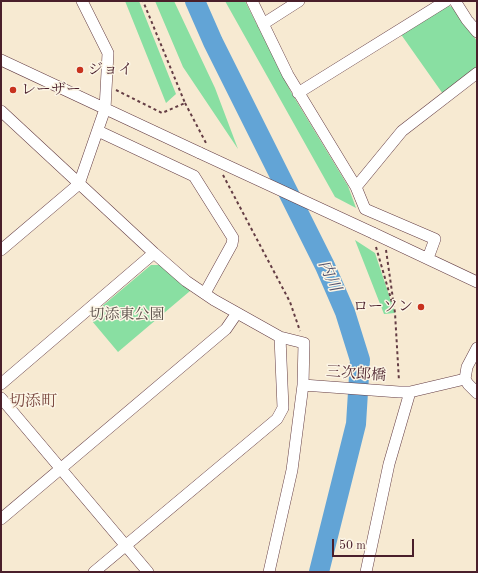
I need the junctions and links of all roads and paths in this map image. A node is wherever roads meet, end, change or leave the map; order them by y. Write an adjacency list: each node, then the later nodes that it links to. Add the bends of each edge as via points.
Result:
1 (82, 1): 11 (street, via 108,53)
2 (143, 1): 13 (path)
3 (252, 1): 7 (street)
4 (299, 1): 7 (street)
5 (446, 1): 12 (street)
6 (455, 1): 8 (street)
7 (263, 24): 12 (street)
8 (477, 32)
9 (1, 60): 14 (street)
10 (477, 73): 20 (street, via 402,131)
11 (106, 85): 13 (path, via 162,112); 14 (street)
12 (298, 93): 20 (street)
13 (185, 103): 17 (path)
14 (105, 109): 16 (street); 17 (street)
15 (1, 111): 19 (street)
16 (98, 131): 19 (street); 27 (street, via 194,176 234,238)
17 (203, 148): 21 (street, bridge)
18 (221, 171): 31 (path, via 290,302)
19 (79, 184): 22 (street); 24 (street)
20 (356, 187): 25 (street, via 365,209 435,239)
21 (384, 238): 25 (street); 29 (path)
22 (3, 246)
23 (376, 246): 29 (path)
24 (154, 253): 27 (street); 34 (street)
25 (428, 258): 26 (street)
26 (477, 282)
27 (205, 294): 28 (street)
28 (237, 313): 30 (street); 39 (street, via 226,329)
29 (395, 313): 36 (path)
30 (280, 336): 31 (street); 41 (street, via 283,408 277,418)
31 (304, 343): 35 (street)
32 (477, 348): 33 (street, via 467,367)
33 (465, 379): 36 (street, 三次郎橋); 37 (street)
34 (1, 384)
35 (307, 385): 36 (street, 三次郎橋); 44 (street, via 292,470)
36 (405, 392): 45 (street)
37 (477, 393)
38 (1, 398): 39 (street)
39 (61, 468): 40 (street); 41 (street)
40 (1, 519)
41 (126, 546): 42 (street); 43 (street)
42 (94, 572)
43 (148, 572)
44 (269, 572)
45 (366, 572)

